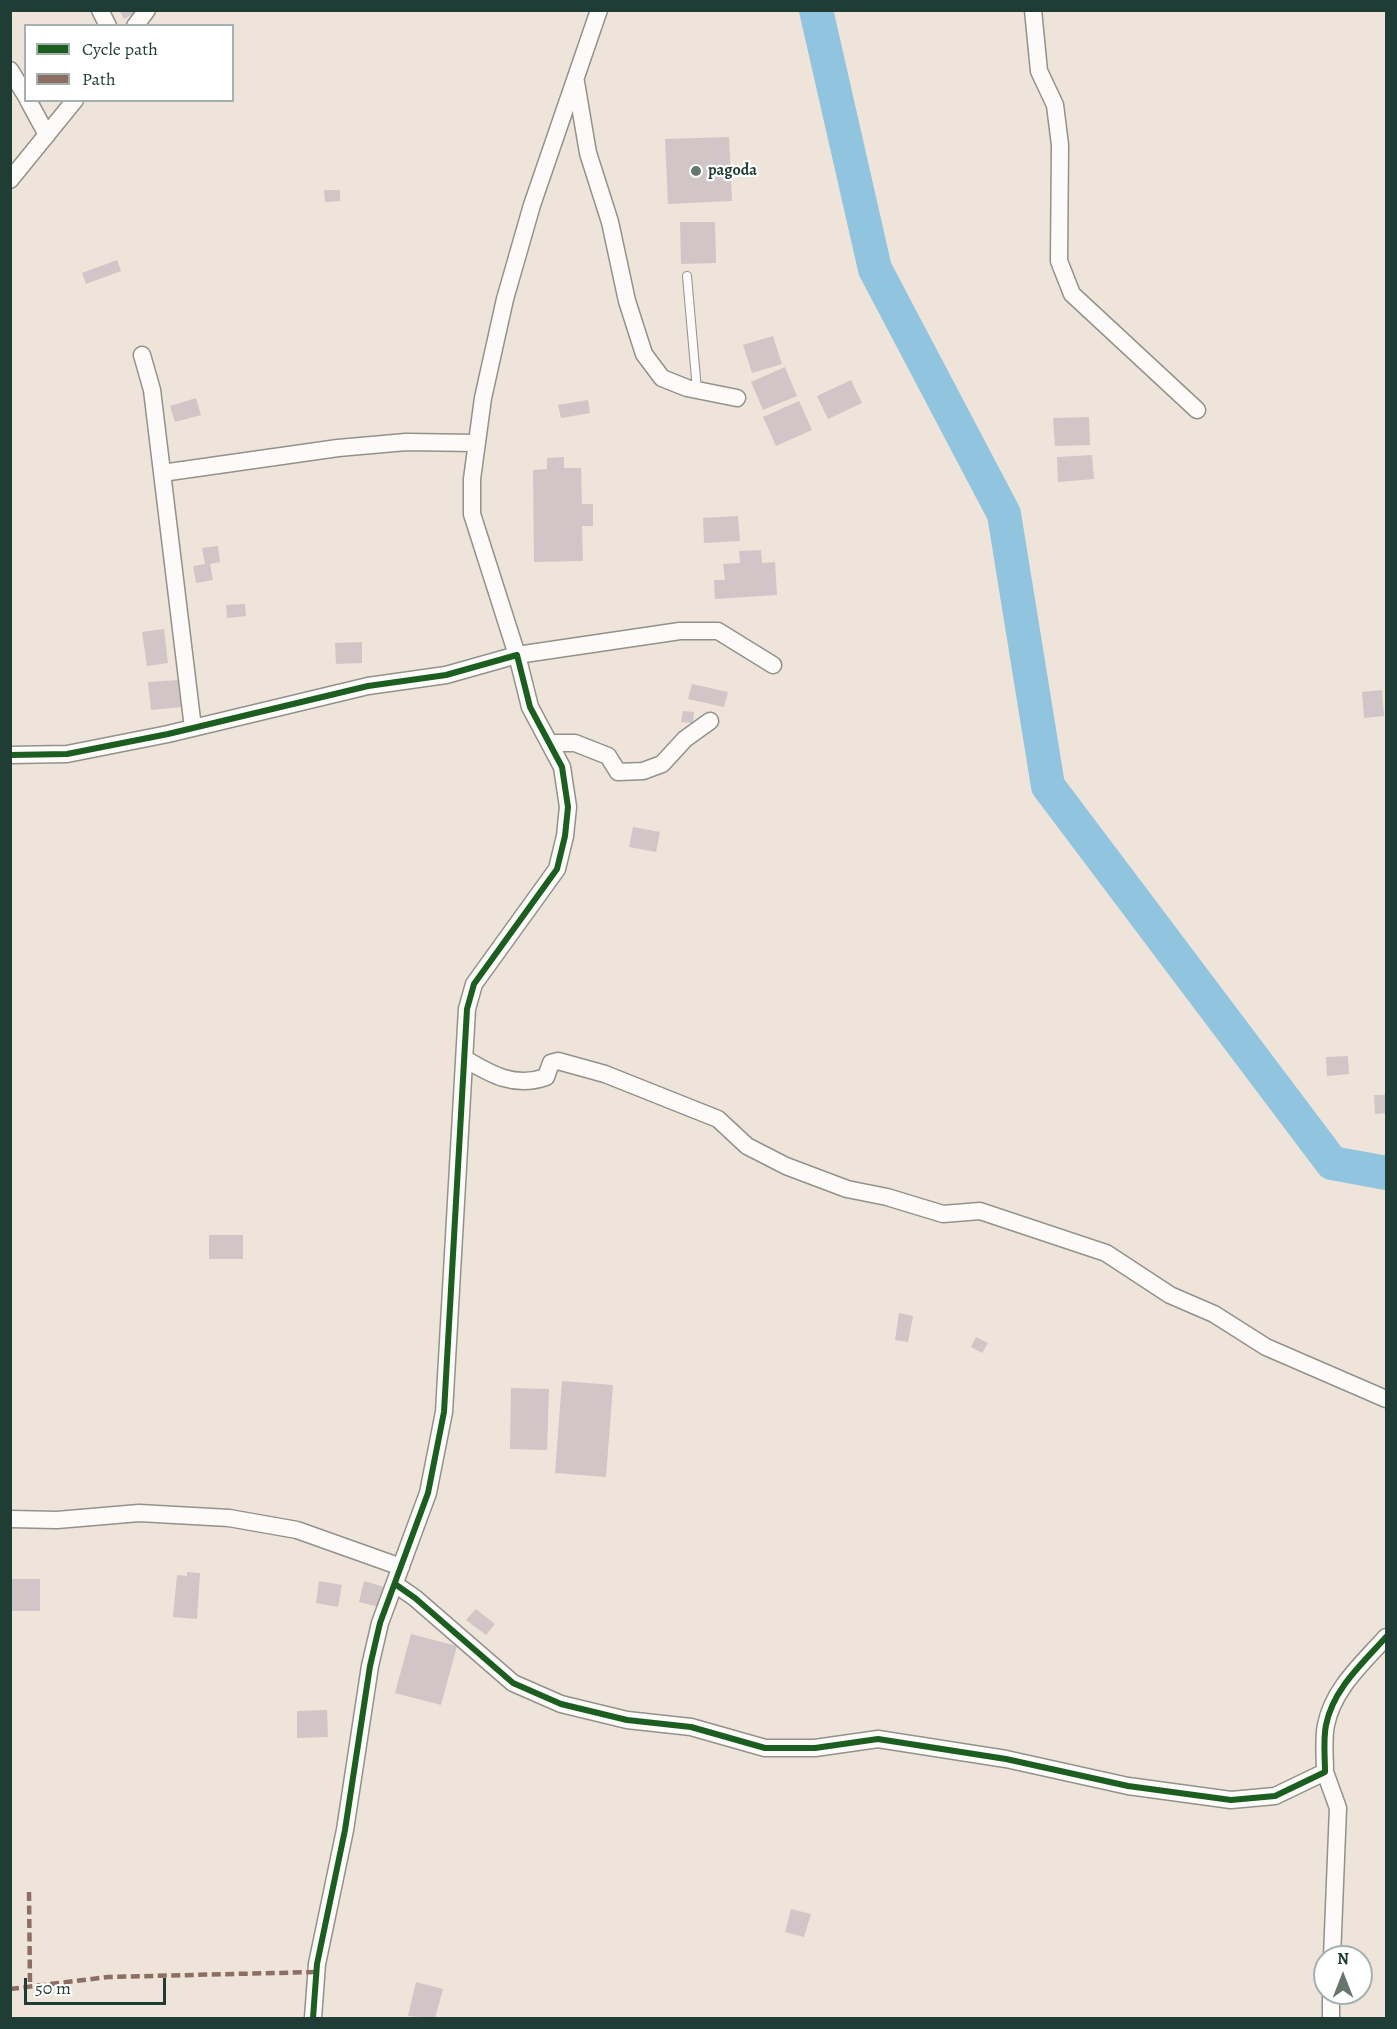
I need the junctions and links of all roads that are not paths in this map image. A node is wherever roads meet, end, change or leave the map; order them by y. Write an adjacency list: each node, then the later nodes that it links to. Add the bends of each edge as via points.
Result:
1 (100, 10): 5 (street)
2 (147, 10): 6 (street)
3 (599, 10): 8 (street)
4 (1033, 10): 18 (street, via 1039,71 1055,105 1059,135 1059,261 1072,294)
5 (107, 24)
6 (136, 24)
7 (10, 70): 9 (street)
8 (576, 78): 16 (street, via 588,153 644,354 662,378); 19 (street, via 505,299)
9 (24, 93)
10 (29, 102): 12 (street)
11 (73, 102): 12 (street)
12 (47, 135): 13 (street)
13 (10, 180)
14 (687, 276): 16 (lane)
15 (142, 355): 20 (street, via 152,390)
16 (697, 390): 17 (street)
17 (737, 398)
18 (1197, 410)
19 (477, 443): 20 (street, via 406,442 338,447); 21 (street, via 472,514)
20 (162, 473): 24 (street)
21 (517, 655): 22 (street, via 680,631 718,631); 24 (street, via 446,675 368,686); 25 (street, via 530,706)
22 (773, 665)
23 (710, 721): 25 (street, via 684,739 662,764 644,771 618,772 608,756 575,743)
24 (192, 728): 26 (street, via 67,754)
25 (550, 743): 27 (street, via 562,767 568,807 557,868 474,984 467,1009)
26 (10, 755)
27 (465, 1059): 28 (street, via 509,1081 546,1077 551,1063 558,1061 604,1074 718,1119 756,1151 847,1189 943,1214 981,1211 1106,1253 1170,1295 1214,1314 1266,1347); 30 (street, via 444,1412 428,1493)
28 (1386, 1399)
29 (10, 1519): 30 (street, via 57,1520 139,1513 229,1518 297,1530)
30 (401, 1567): 31 (street)
31 (395, 1584): 33 (street, via 513,1683 561,1704 627,1720 691,1727 765,1748 815,1748 878,1739 1006,1759 1128,1786 1231,1800 1275,1796); 35 (street, via 370,1666 347,1819 317,1964)
32 (1386, 1637): 33 (street, via 1334,1700 1325,1727)
33 (1325, 1772): 34 (street, via 1338,1808)
34 (1332, 1945)
35 (314, 2019)

